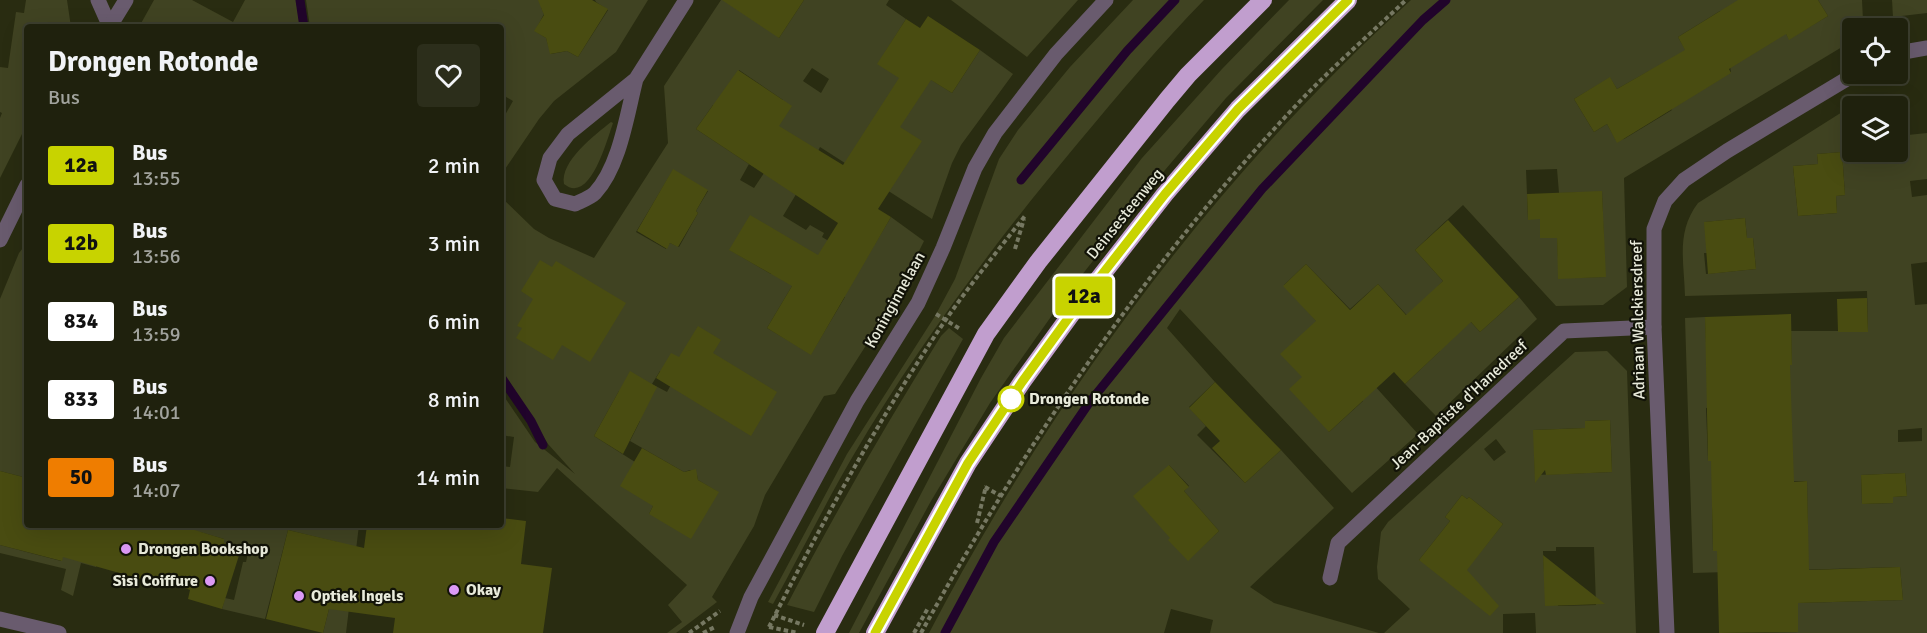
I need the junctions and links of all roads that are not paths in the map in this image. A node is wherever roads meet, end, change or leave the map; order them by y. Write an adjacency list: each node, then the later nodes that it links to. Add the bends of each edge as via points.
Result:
1 (98, 0): 7 (street)
2 (126, 0): 8 (street)
3 (686, 0): 11 (street)
4 (1106, 0): 18 (street, Koninginnelaan, via 1056,54 995,133 975,168 918,303 857,401)
5 (1263, 0): 20 (highway, via 1167,100 986,334)
6 (1348, 0): 21 (highway, Deinsesteenweg, via 1238,109 1075,309 968,463)
7 (109, 24)
8 (111, 24)
9 (1927, 48): 10 (street)
10 (1908, 51)
11 (636, 79): 11 (street, via 568,134 550,158 544,180 555,198 575,204 594,195 610,172)
12 (1842, 82): 15 (street, Adriaan Walckiersdreef, via 1727,151 1684,180 1665,201 1654,229)
13 (24, 191): 14 (street)
14 (0, 240)
15 (1654, 327): 16 (street, Jean-Baptiste d'Hanedreef, via 1564,331 1338,543); 22 (street, Adriaan Walckiersdreef)
16 (1330, 578)
17 (0, 619): 19 (street)
18 (738, 627)
19 (59, 633)
20 (825, 633)
21 (875, 633)
22 (1667, 633)

